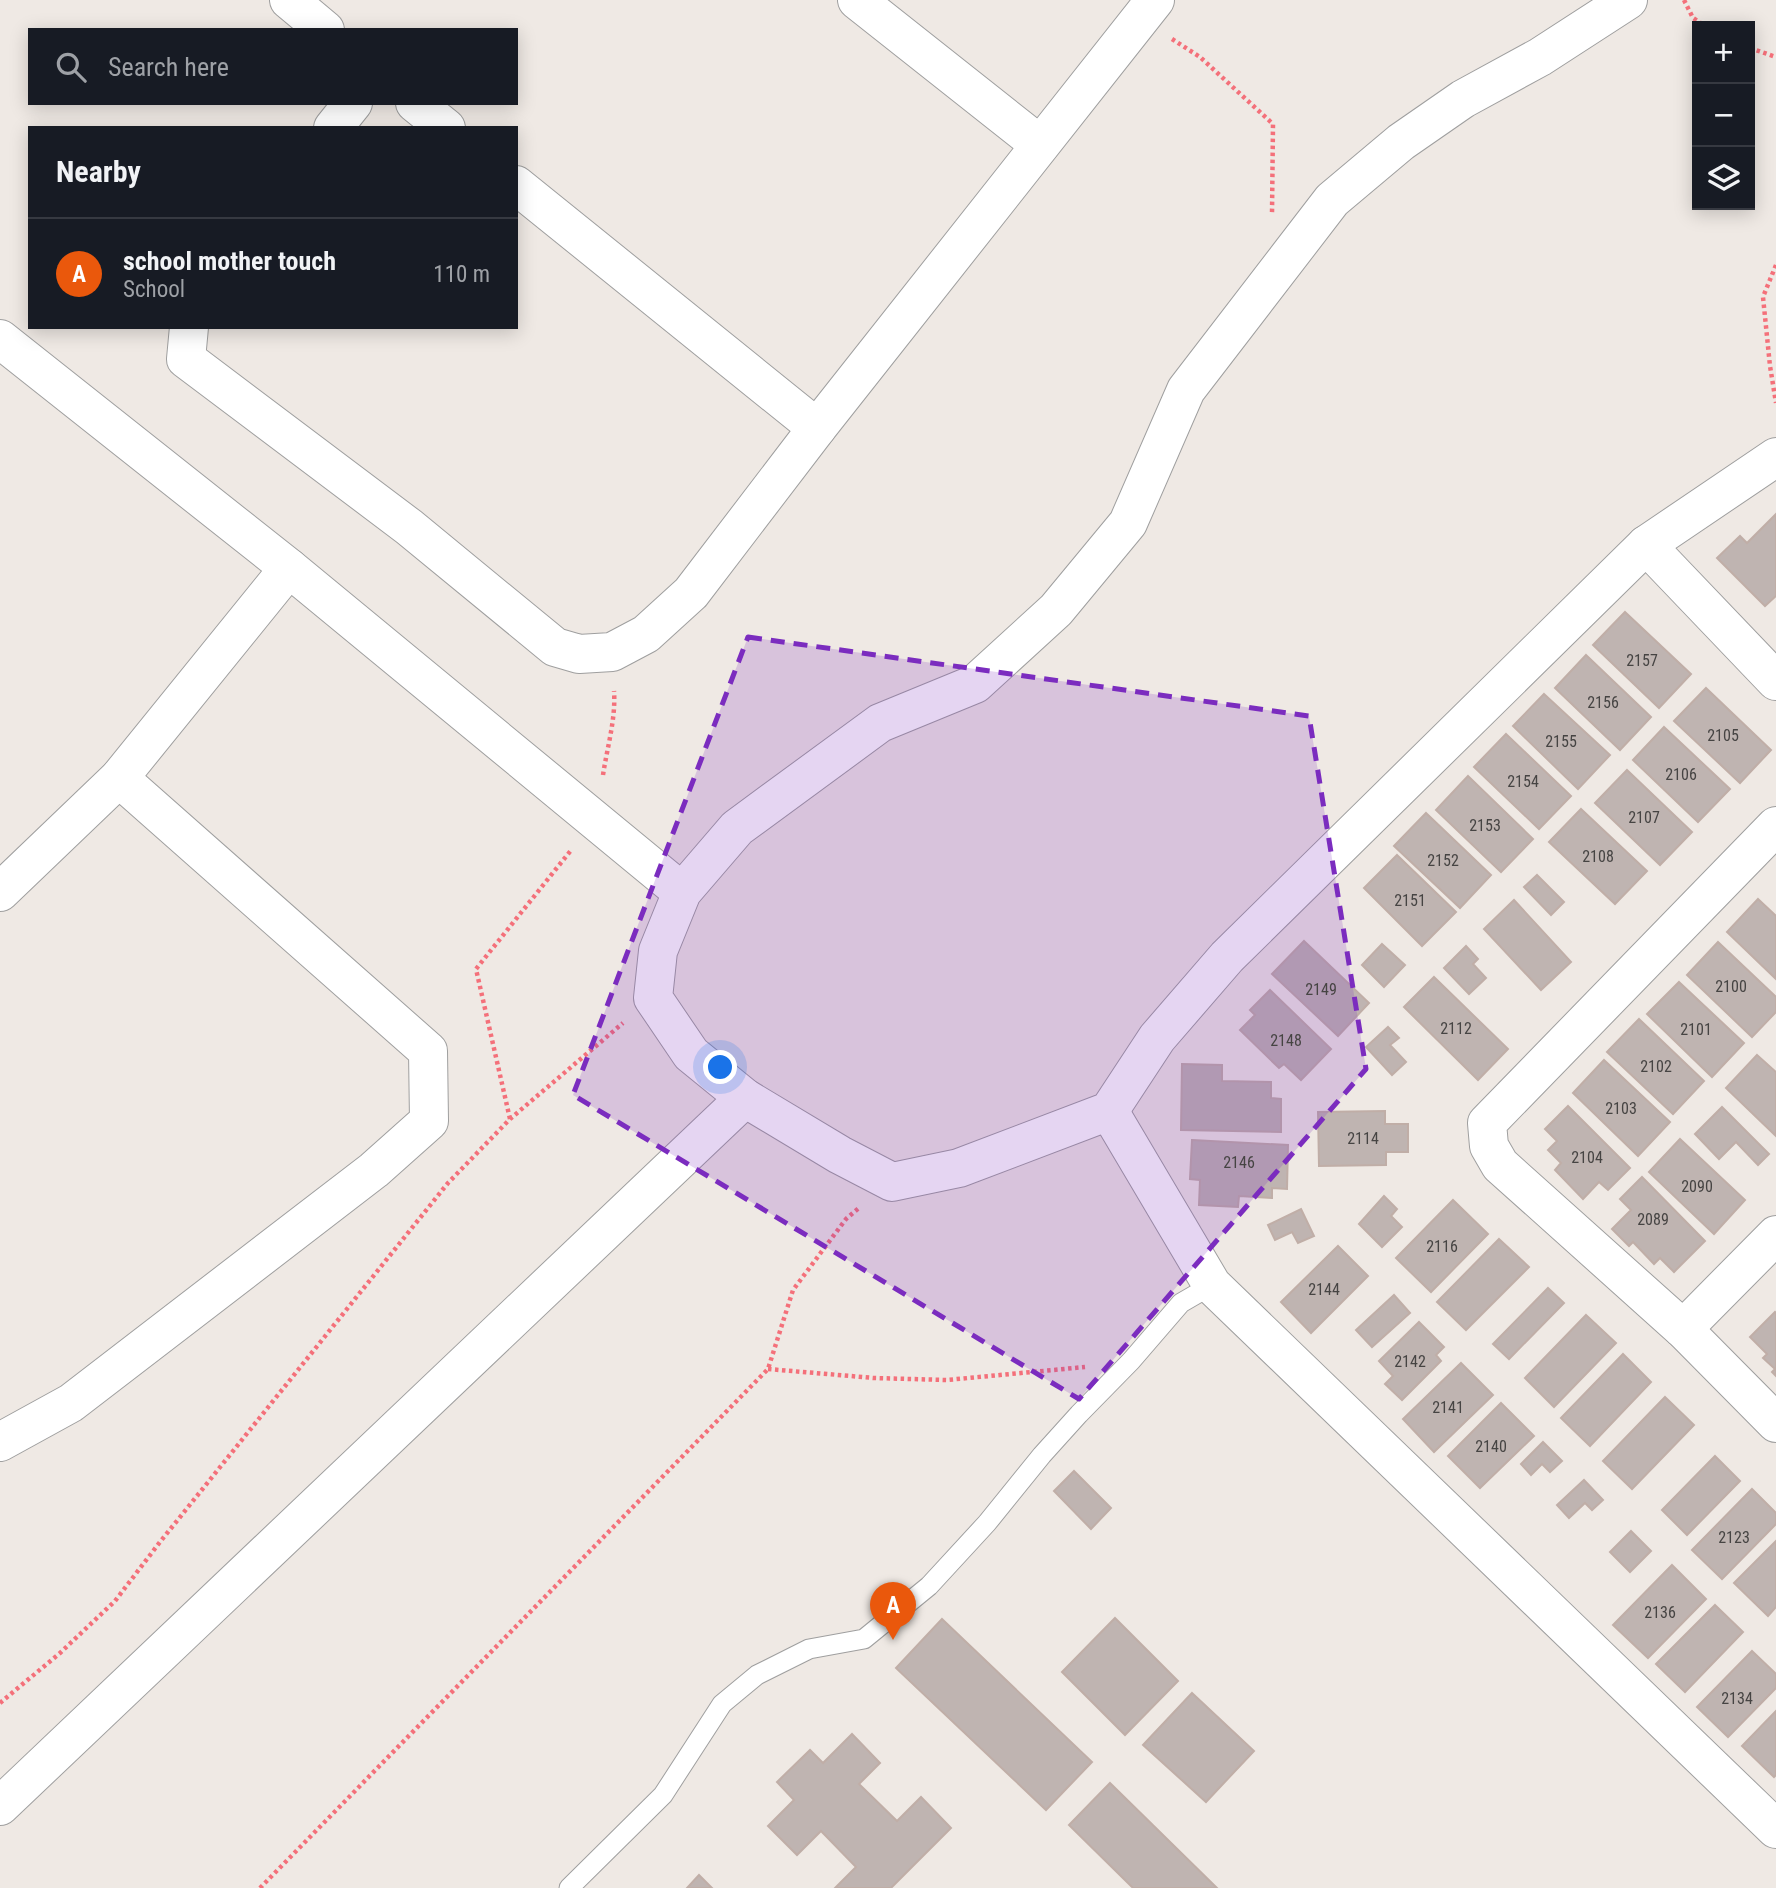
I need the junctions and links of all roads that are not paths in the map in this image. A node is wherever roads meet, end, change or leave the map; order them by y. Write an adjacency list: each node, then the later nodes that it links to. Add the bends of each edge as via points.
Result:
1 (289, 0): 5 (street)
2 (857, 0): 10 (street)
3 (1628, 0): 22 (street, via 1540,57 1463,99 1401,142 1332,200 1186,390 1128,523 1056,610 975,684 880,723 737,828)
4 (1148, 9): 10 (street)
5 (324, 28)
6 (350, 105): 8 (street)
7 (417, 105): 9 (street)
8 (335, 126)
9 (444, 126)
10 (1040, 145): 14 (street)
11 (518, 187): 14 (street)
12 (189, 329): 14 (street, via 186,359 409,527 555,647 579,654 612,652 646,634 691,593)
13 (0, 339): 17 (street)
14 (817, 428)
15 (1776, 457): 16 (street)
16 (1646, 545): 18 (street); 24 (street, via 1227,957 1157,1038)
17 (289, 568): 19 (street); 22 (street)
18 (1776, 681)
19 (119, 778): 21 (street); 29 (street, via 428,1051 429,1121 374,1170 71,1403)
20 (1776, 826): 27 (street, via 1487,1124 1489,1146 1500,1165)
21 (0, 892)
22 (682, 892): 23 (street, via 658,951 653,998 691,1054)
23 (745, 1098): 24 (street, via 891,1182 959,1168); 30 (street)
24 (1110, 1111): 26 (street)
25 (1776, 1234): 27 (street)
26 (1212, 1285): 31 (street); 32 (lane, via 1181,1303 929,1586 864,1639 809,1649 757,1675 722,1704 663,1795)
27 (1684, 1329): 28 (street)
28 (1776, 1423)
29 (0, 1442)
30 (0, 1807)
31 (1776, 1829)
32 (569, 1888)

